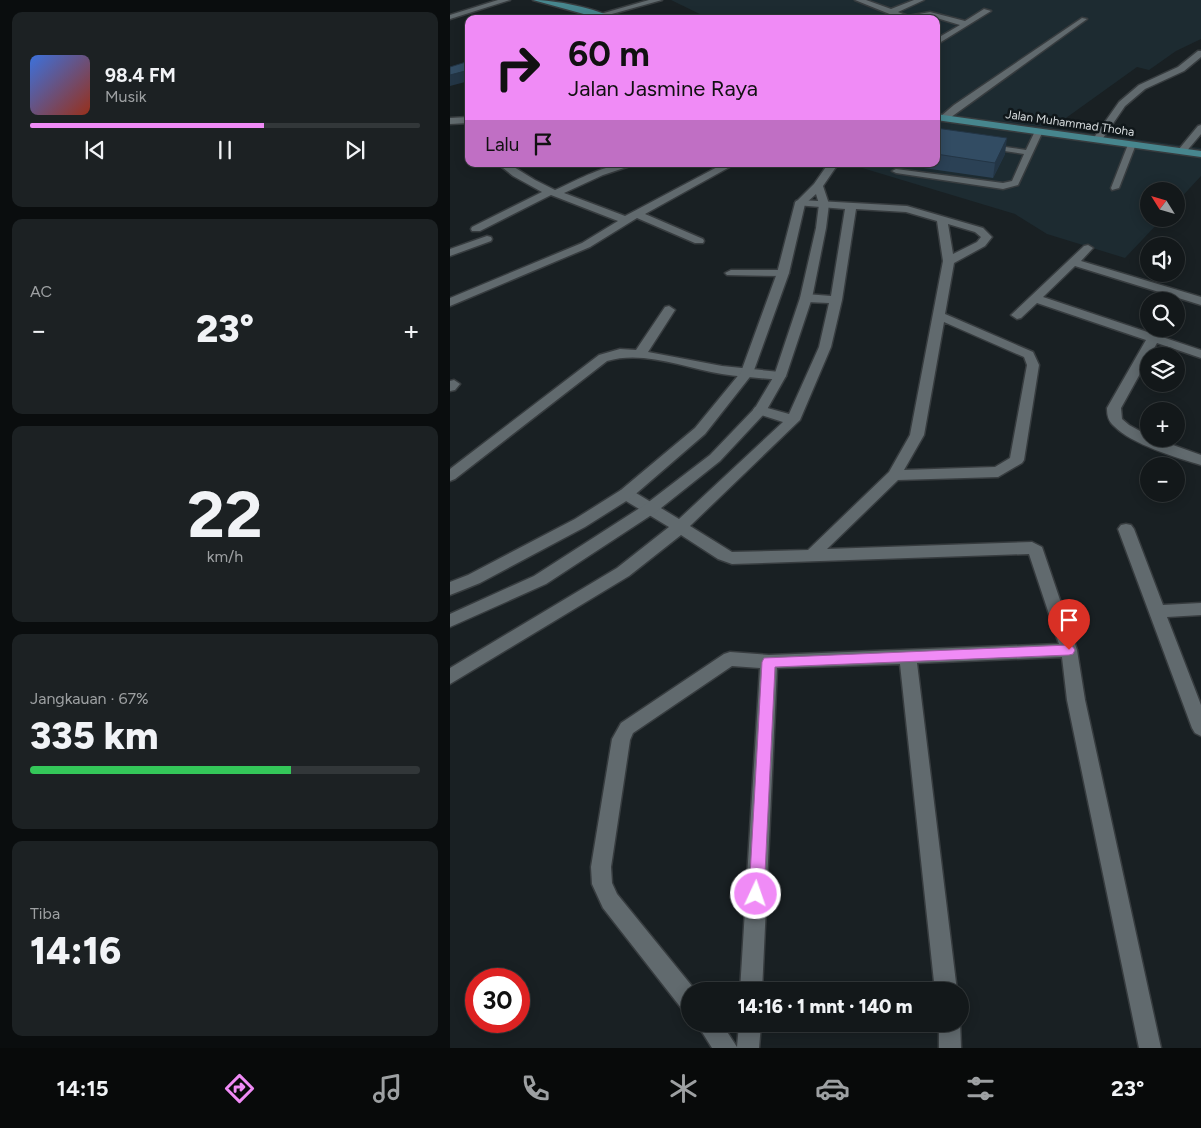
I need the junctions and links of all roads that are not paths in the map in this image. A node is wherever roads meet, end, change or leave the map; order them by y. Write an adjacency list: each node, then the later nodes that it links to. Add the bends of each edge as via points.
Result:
1 (506, 0): 11 (street)
2 (537, 0): 8 (main road)
3 (658, 0): 9 (street)
4 (859, 0): 7 (street)
5 (920, 0): 7 (street)
6 (987, 11): 14 (street)
7 (891, 12): 10 (street)
8 (597, 15)
9 (611, 15)
10 (899, 15)
11 (450, 17)
12 (940, 17): 14 (street)
13 (1084, 19): 17 (lane)
14 (966, 24): 15 (street)
15 (940, 40)
16 (1201, 53): 22 (street, via 1182,70 1142,87 1122,104)
17 (940, 118): 21 (main road, Jalan Muhammad Thoha)
18 (465, 120): 19 (street)
19 (450, 121)
20 (1201, 128): 25 (street)
21 (1039, 131): 22 (main road, Jalan Muhammad Thoha); 26 (lane)
22 (1098, 139): 23 (main road, Jalan Muhammad Thoha)
23 (1132, 144): 25 (main road, Jalan Muhammad Thoha); 34 (lane)
24 (983, 146): 26 (lane)
25 (1182, 151): 27 (main road, Jalan Muhammad Thoha)
26 (1030, 153): 32 (lane, via 1015,183 1010,186)
27 (1201, 154)
28 (507, 167): 35 (street)
29 (618, 167): 35 (street)
30 (724, 167): 39 (street)
31 (832, 167): 33 (street)
32 (896, 171)
33 (818, 186): 36 (street); 37 (street)
34 (1114, 188)
35 (553, 192): 41 (street); 42 (street)
36 (800, 203): 37 (street); 50 (street)
37 (824, 204): 38 (street); 51 (street)
38 (852, 205): 40 (street, via 907,209); 53 (street)
39 (637, 214): 41 (street); 44 (street)
40 (942, 219): 47 (street); 47 (street, via 979,230 987,236 981,244)
41 (626, 220): 55 (street, via 586,244)
42 (476, 229)
43 (487, 239): 46 (street)
44 (699, 241)
45 (1088, 248): 48 (street)
46 (450, 252)
47 (949, 261): 58 (street)
48 (1074, 262): 52 (street); 54 (street)
49 (731, 273): 50 (street)
50 (783, 273): 62 (street)
51 (806, 298): 53 (street); 63 (street)
52 (1035, 298): 57 (street); 59 (street)
53 (836, 300): 65 (street, via 826,347)
54 (1201, 301)
55 (450, 302)
56 (668, 310): 60 (street)
57 (1017, 315)
58 (939, 316): 67 (street, via 917,435); 67 (street, via 1029,355 1033,364 1017,460 998,472)
59 (1153, 339): 61 (street); 66 (street, via 1114,408 1116,422 1130,432)
60 (640, 354): 62 (street); 68 (street, via 620,353 604,358)
61 (1201, 354)
62 (747, 373): 63 (street); 69 (street, via 700,432)
63 (780, 376): 64 (street)
64 (760, 410): 65 (street); 70 (street, via 714,458)
65 (793, 420): 71 (street)
66 (1201, 460)
67 (894, 475): 73 (street)
68 (450, 476)
69 (626, 494): 70 (street); 74 (street, via 580,523)
70 (651, 508): 71 (street); 77 (street, via 540,580)
71 (680, 527): 73 (street, via 732,558); 81 (street, via 623,572)
72 (1126, 529): 76 (street)
73 (812, 555): 78 (street, via 1032,548 1037,551)
74 (450, 589)
75 (1201, 609): 76 (street)
76 (1157, 611): 82 (street)
77 (450, 621)
78 (1069, 650): 79 (street); 92 (street, via 1076,700)
79 (908, 656): 80 (street); 84 (street)
80 (769, 662): 83 (street); 85 (street, via 730,659 636,720 621,739 602,884 610,901)
81 (450, 677)
82 (1201, 728)
83 (751, 982)
84 (945, 982)
85 (681, 989)
86 (714, 1032): 89 (street)
87 (749, 1032): 90 (street)
88 (950, 1032): 91 (street)
89 (726, 1048)
90 (748, 1048)
91 (950, 1048)
92 (1150, 1048)

